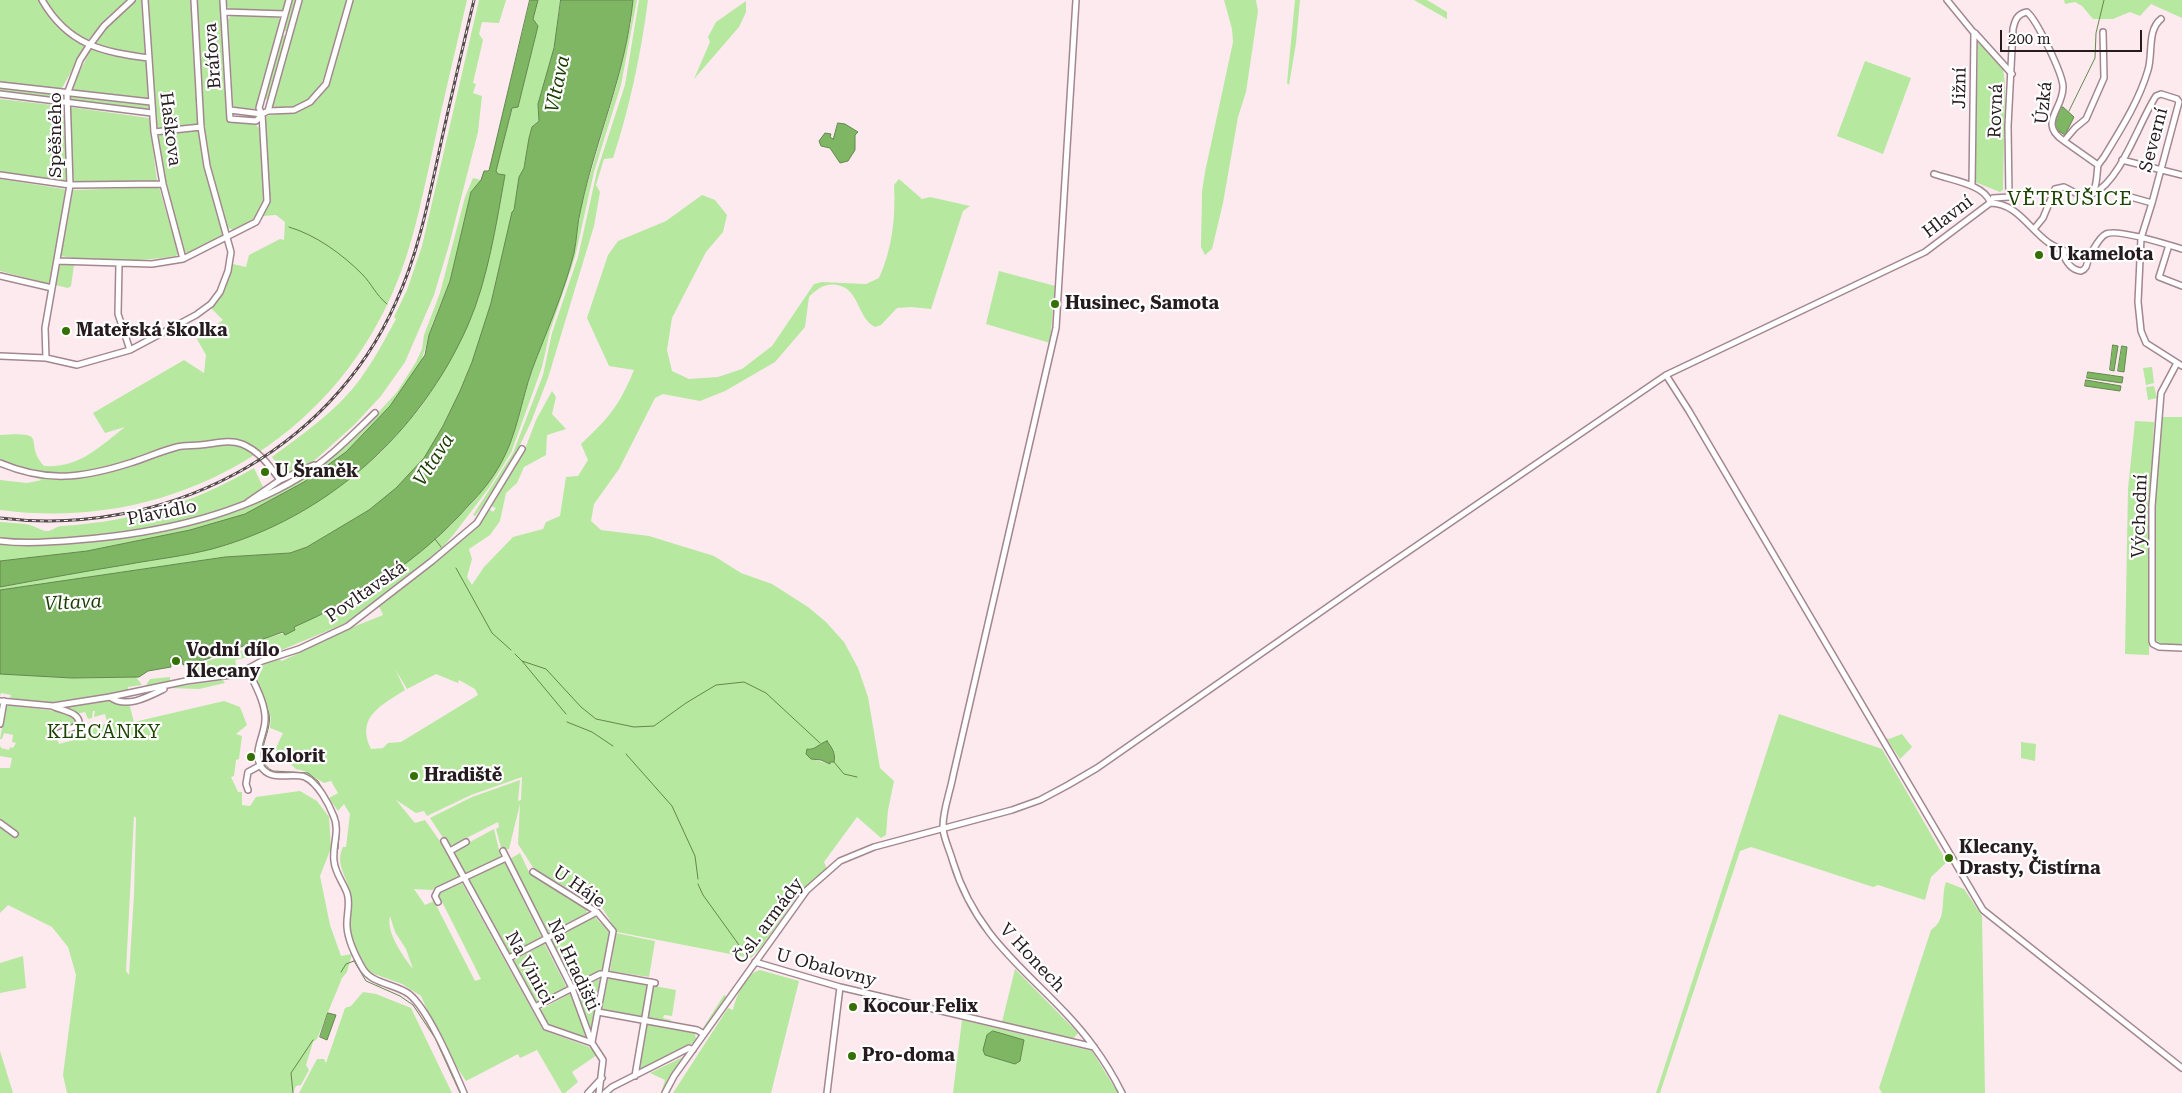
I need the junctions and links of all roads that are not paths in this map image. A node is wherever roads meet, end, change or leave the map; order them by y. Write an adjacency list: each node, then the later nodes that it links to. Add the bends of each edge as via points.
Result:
1 (42, 0): 17 (street, via 67,30)
2 (132, 0): 17 (street, Spěšného, via 104,26)
3 (145, 0): 18 (street, Haškova)
4 (194, 0): 29 (street)
5 (223, 0): 11 (street, Bráfova)
6 (289, 0): 13 (street)
7 (299, 0): 26 (street)
8 (350, 0): 26 (street, via 326,84 318,95 294,110)
9 (1076, 0): 85 (street, via 1056,328)
10 (1947, 0): 16 (street)
11 (224, 12): 13 (street); 25 (street, Bráfova)
12 (2027, 12): 19 (street, Rovná, via 2018,16 2015,23); 31 (street, Úzká, via 2035,20 2060,76 2062,93 2052,130)
13 (285, 14): 28 (street, via 259,108)
14 (2161, 19): 33 (street, via 2152,29 2151,55 2142,90)
15 (2103, 32): 31 (street, via 2104,78 2086,119)
16 (1974, 33): 19 (street); 40 (street, Jižní)
17 (89, 46): 18 (street); 22 (street, Spěšného)
18 (149, 58): 23 (street, Haškova)
19 (2012, 74): 43 (street, Rovná, via 2008,126)
20 (0, 85): 22 (street)
21 (0, 94): 24 (street)
22 (67, 94): 23 (street); 24 (street, Spěšného)
23 (151, 102): 27 (street, Haškova)
24 (66, 103): 27 (street); 39 (street, Spěšného)
25 (230, 110): 28 (street); 28 (street, via 230,119 256,121)
26 (268, 111): 28 (street)
27 (152, 113): 30 (street, Haškova)
28 (262, 114): 48 (street, via 267,201 256,222)
29 (201, 127): 30 (street); 48 (street, via 207,166)
30 (154, 132): 38 (street, Haškova)
31 (2064, 141): 33 (street)
32 (2122, 160): 34 (street); 34 (street, Severní, via 2157,95 2177,99); 41 (street, via 2103,188)
33 (2098, 165): 41 (street)
34 (2161, 169): 37 (street); 45 (street, Severní)
35 (1934, 174): 40 (street)
36 (0, 175): 39 (street)
37 (2182, 175)
38 (163, 184): 39 (street); 54 (street, Haškova)
39 (70, 185): 55 (street, Spěšného)
40 (1972, 186): 44 (street, via 1985,194)
41 (2094, 193): 47 (street, via 2087,199 2064,187 2057,187 2043,218)
42 (2127, 196): 45 (street)
43 (2009, 197): 44 (street, via 1993,198); 46 (street, Rovná)
44 (1990, 203): 46 (street, Hlavní); 64 (street, Hlavní, via 1924,252)
45 (2152, 203): 49 (street, Severní)
46 (2009, 207): 47 (street, Hlavní)
47 (2034, 229): 52 (street, Hlavní)
48 (228, 237): 54 (street); 60 (street, via 231,252 228,272 211,304)
49 (2141, 238): 50 (street); 53 (street, via 2106,233); 63 (street, Severní, via 2138,302 2141,331 2146,343)
50 (2169, 245): 51 (street); 58 (street, via 2160,277)
51 (2182, 249)
52 (2062, 251): 53 (street, Hlavní); 53 (street, via 2077,271 2084,270)
53 (2089, 256)
54 (183, 259): 56 (street, via 152,264)
55 (57, 261): 56 (street); 59 (street, Spěšného)
56 (120, 264): 60 (street, via 118,314)
57 (0, 276): 59 (street)
58 (2182, 286)
59 (52, 288): 62 (street, via 45,328)
60 (130, 350): 62 (street, via 77,365)
61 (0, 356): 62 (street)
62 (46, 358)
63 (2179, 365): 72 (street, Východní, via 2161,393 2152,506 2152,641 2159,646)
64 (1666, 375): 85 (street, Čsl. armády, via 1098,768 1040,800); 109 (street, via 1983,910)
65 (375, 413): 68 (street, Plavidlo)
66 (522, 449): 74 (street, Povltavská, via 477,523 454,543 348,626 299,650)
67 (0, 462): 69 (street, via 22,472 62,478 94,473 179,446 224,442 239,443 258,452)
68 (317, 465): 69 (street, Plavidlo); 70 (street, Plavidlo, via 276,491)
69 (280, 480): 70 (street, Plavidlo, via 250,498)
70 (246, 504): 71 (street, Plavidlo, via 202,520 134,534 48,542)
71 (0, 541)
72 (2182, 648)
73 (257, 656): 74 (street)
74 (254, 665): 75 (street, Povltavská)
75 (248, 670): 76 (street, Povltavská); 82 (street, via 265,714 258,756)
76 (164, 686): 77 (street, Povltavská); 77 (street, via 148,697 129,702)
77 (110, 697): 79 (street, Povltavská)
78 (2, 701): 79 (street, Povltavská); 80 (street)
79 (52, 706): 81 (street, via 77,716 80,721 76,727)
80 (0, 724)
81 (59, 733)
82 (260, 765): 83 (street, via 246,776); 112 (street, via 272,775 310,780 330,808 336,822 333,860 348,900 347,926 351,942 363,968 369,976 409,994 418,1005 441,1043)
83 (248, 790)
84 (0, 823): 86 (street)
85 (943, 829): 98 (street, Čsl. armády, via 874,847 840,861 806,890); 107 (street, V Honech, via 962,887 987,930)
86 (14, 834)
87 (444, 841): 89 (street, Na Vinici)
88 (466, 842): 89 (street)
89 (450, 851): 93 (street, Na Vinici)
90 (503, 851): 91 (street, Na Hradišti)
91 (506, 858): 93 (street); 96 (street, Na Hradišti)
92 (533, 872): 95 (street, U Háje)
93 (466, 879): 94 (street, via 438,890 435,896); 97 (street, Na Vinici)
94 (438, 902)
95 (597, 912): 96 (street); 99 (street, U Háje, via 612,931)
96 (546, 939): 97 (street); 101 (street, Na Hradišti)
97 (509, 958): 102 (street, Na Vinici)
98 (755, 962): 100 (street, U Obalovny); 105 (street, Čsl. armády)
99 (605, 974): 101 (street); 103 (street, U Háje); 104 (street, via 653,982)
100 (840, 987): 107 (street, U Obalovny); 117 (street)
101 (572, 988): 102 (street); 106 (street, Na Hradišti)
102 (536, 1007): 106 (street, Na Vinici, via 546,1027)
103 (598, 1012): 104 (street); 106 (street, U Háje)
104 (644, 1020): 105 (street); 110 (street)
105 (704, 1034): 108 (street, Čsl. armády)
106 (592, 1043): 111 (street, Na Hradišti, via 603,1060)
107 (1094, 1047): 118 (street, V Honech)
108 (693, 1050): 110 (street, via 689,1048); 116 (street, Čsl. armády)
109 (2182, 1068)
110 (635, 1076): 115 (street)
111 (602, 1078): 113 (street); 114 (street, Na Hradišti)
112 (464, 1093)
113 (588, 1093)
114 (599, 1093)
115 (605, 1093)
116 (665, 1093)
117 (827, 1093)
118 (1122, 1093)

